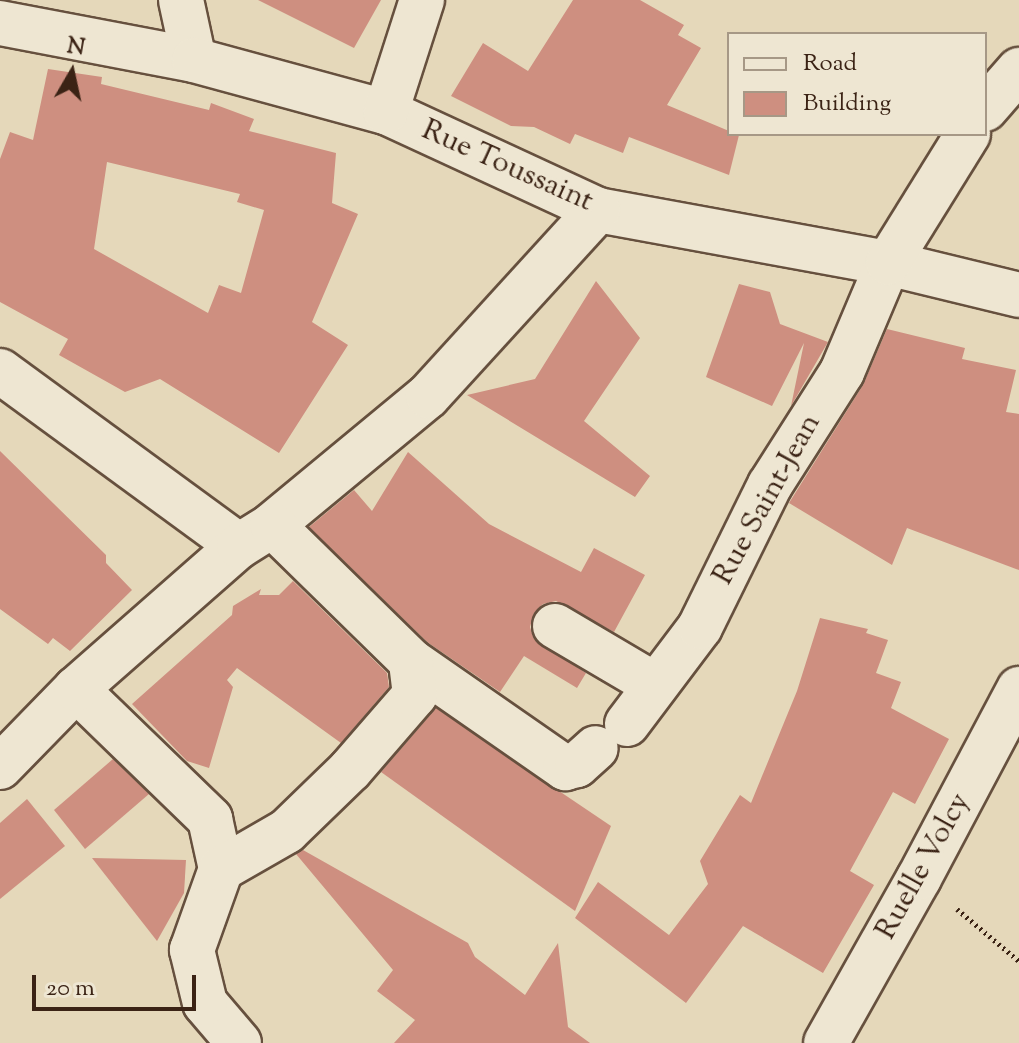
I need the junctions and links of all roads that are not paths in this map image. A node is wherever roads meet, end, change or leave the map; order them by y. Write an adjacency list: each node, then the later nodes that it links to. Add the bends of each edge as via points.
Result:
1 (181, 0): 4 (street)
2 (422, 0): 7 (street)
3 (0, 23): 4 (street, Rue Toussaint)
4 (194, 60): 7 (street, Rue Toussaint)
5 (1019, 70): 6 (street)
6 (987, 107)
7 (386, 112): 9 (street, Rue Toussaint)
8 (967, 136): 10 (street, Rue Saint-Jean)
9 (598, 210): 10 (street, Rue Toussaint); 13 (street, via 428,396)
10 (888, 263): 11 (street, Rue Toussaint); 16 (street, Rue Saint-Jean, via 842,372 770,485 700,627)
11 (1019, 295)
12 (0, 371): 13 (street)
13 (256, 536): 15 (street); 17 (street)
14 (555, 626): 16 (street)
15 (411, 661): 16 (street, Rue Saint-Jean, via 565,768 577,765 611,736); 20 (street, via 415,695 350,770 287,831)
16 (655, 685)
17 (76, 689): 19 (street); 20 (street, via 210,819)
18 (1019, 689): 22 (street, Ruelle Volcy)
19 (0, 767)
20 (221, 869): 21 (street, via 192,950 205,1003)
21 (239, 1043)
22 (826, 1043)

